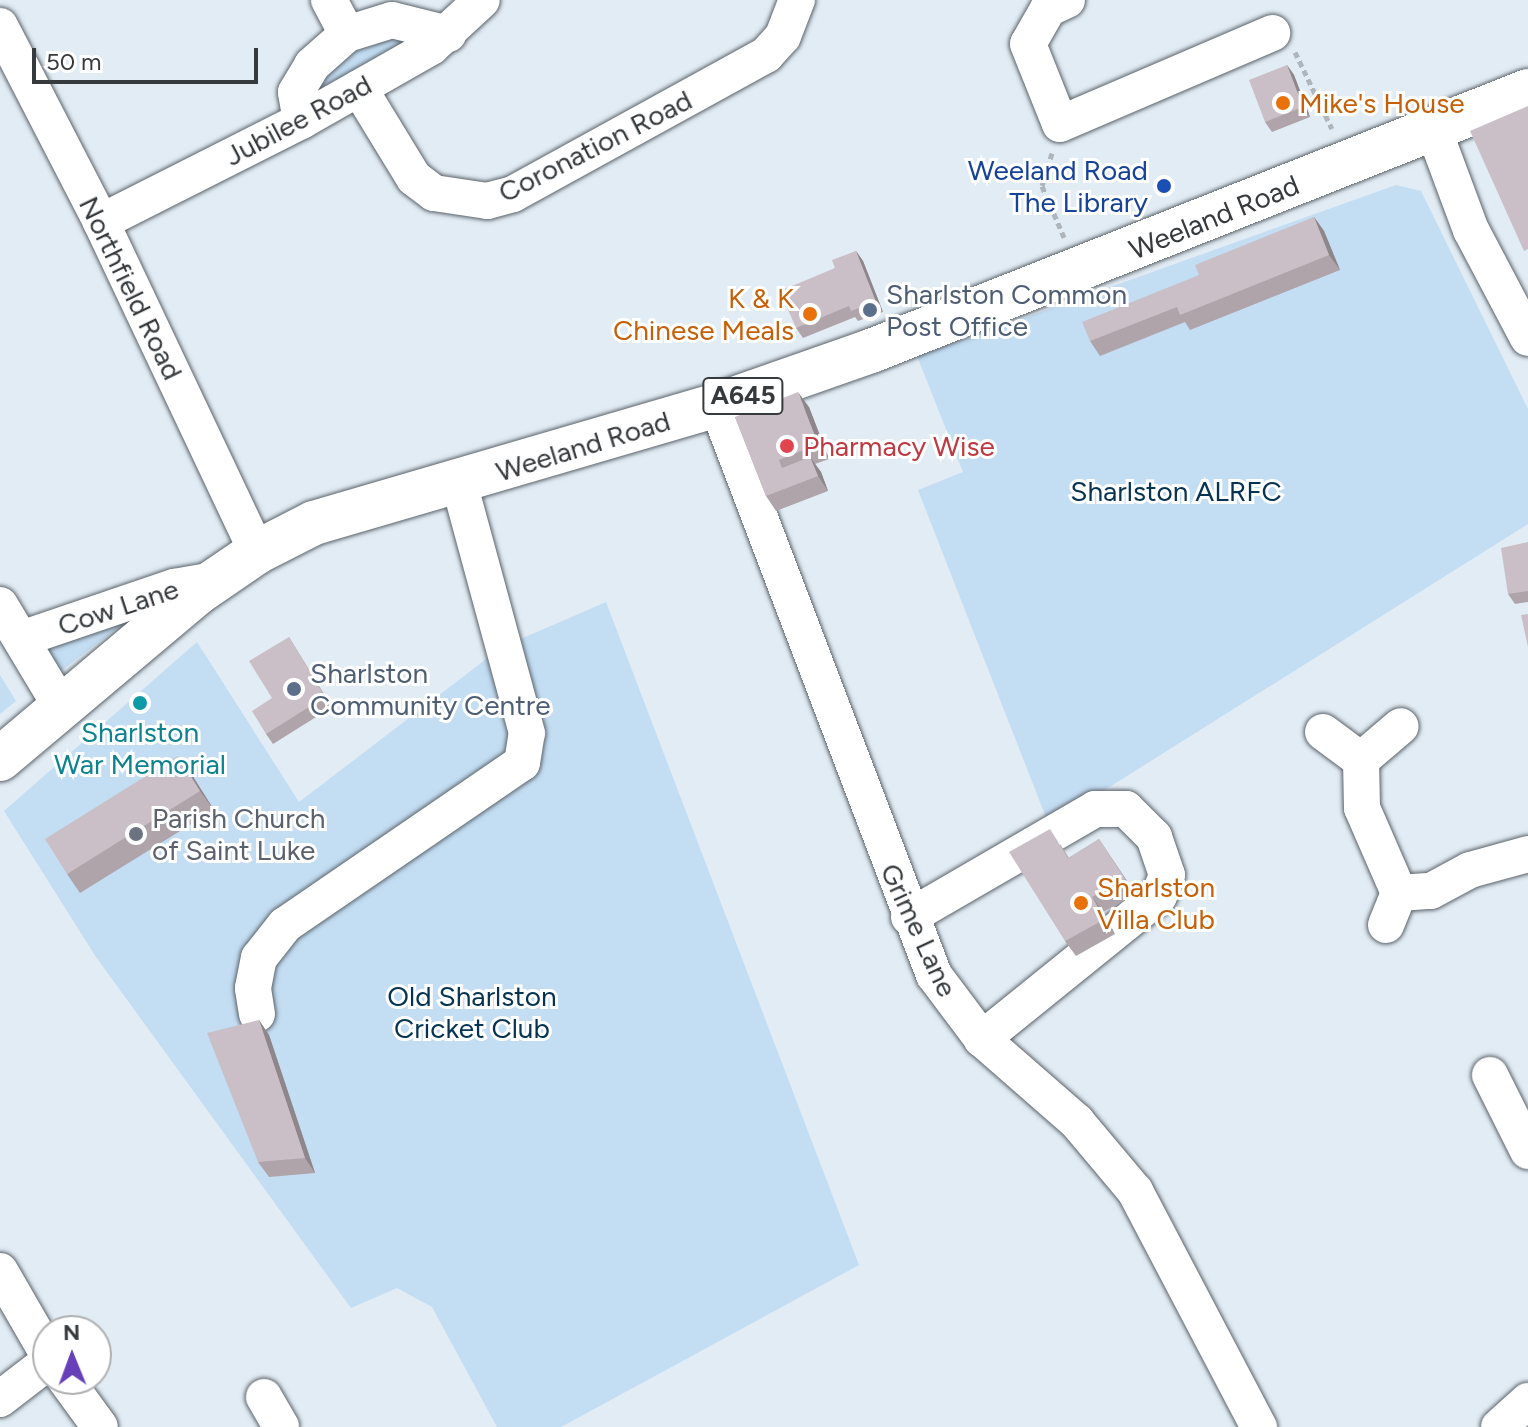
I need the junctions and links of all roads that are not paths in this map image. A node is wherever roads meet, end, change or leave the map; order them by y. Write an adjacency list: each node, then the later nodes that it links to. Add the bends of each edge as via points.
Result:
1 (329, 0): 7 (street)
2 (482, 0): 8 (street, Jubilee Road)
3 (797, 0): 9 (street, Coronation Road, via 789,25 766,55 513,194 487,201 434,193 414,178)
4 (1061, 3): 6 (street, via 1028,44 1060,124)
5 (0, 26): 13 (street, Northfield Road)
6 (1272, 33)
7 (347, 34): 8 (street, via 392,20); 11 (street, via 312,65 296,92)
8 (448, 34): 9 (street, Jubilee Road)
9 (359, 88): 11 (street, Jubilee Road)
10 (1528, 91): 12 (main road, Weeland Road / A645)
11 (301, 121): 13 (street, Jubilee Road)
12 (1433, 128): 14 (street, via 1471,230); 15 (main road, Weeland Road / A645, via 1078,272)
13 (101, 222): 17 (street, Northfield Road)
14 (1528, 338)
15 (717, 405): 16 (main road, Weeland Road / A645); 27 (street, Grime Lane)
16 (459, 483): 17 (main road, Weeland Road / A645, via 314,523); 28 (street, via 527,733 522,763 285,925 259,958 253,988)
17 (257, 552): 18 (main road, Weeland Road / A645)
18 (215, 579): 20 (street, Cow Lane, via 174,587); 21 (main road, Weeland Road / A645)
19 (0, 605): 20 (street, Cow Lane)
20 (21, 639): 21 (street, Cow Lane)
21 (62, 708): 24 (main road, Weeland Road / A645)
22 (1401, 726): 25 (street)
23 (1323, 732): 25 (street)
24 (0, 759)
25 (1361, 760): 26 (street, via 1362,808 1393,909 1470,870)
26 (1528, 854)
27 (909, 917): 29 (street, Grime Lane, via 934,975); 29 (street, via 1095,809 1126,809 1154,837 1167,875 1159,896)
28 (257, 1014)
29 (982, 1039): 39 (street, Grime Lane, via 1077,1122 1135,1191)
30 (1490, 1075): 31 (street)
31 (1526, 1143)
32 (0, 1271): 33 (street)
33 (32, 1326)
34 (32, 1374): 36 (street)
35 (77, 1395): 38 (street)
36 (0, 1399)
37 (1528, 1401): 40 (street)
38 (100, 1427)
39 (1259, 1427)
40 (1499, 1427)

